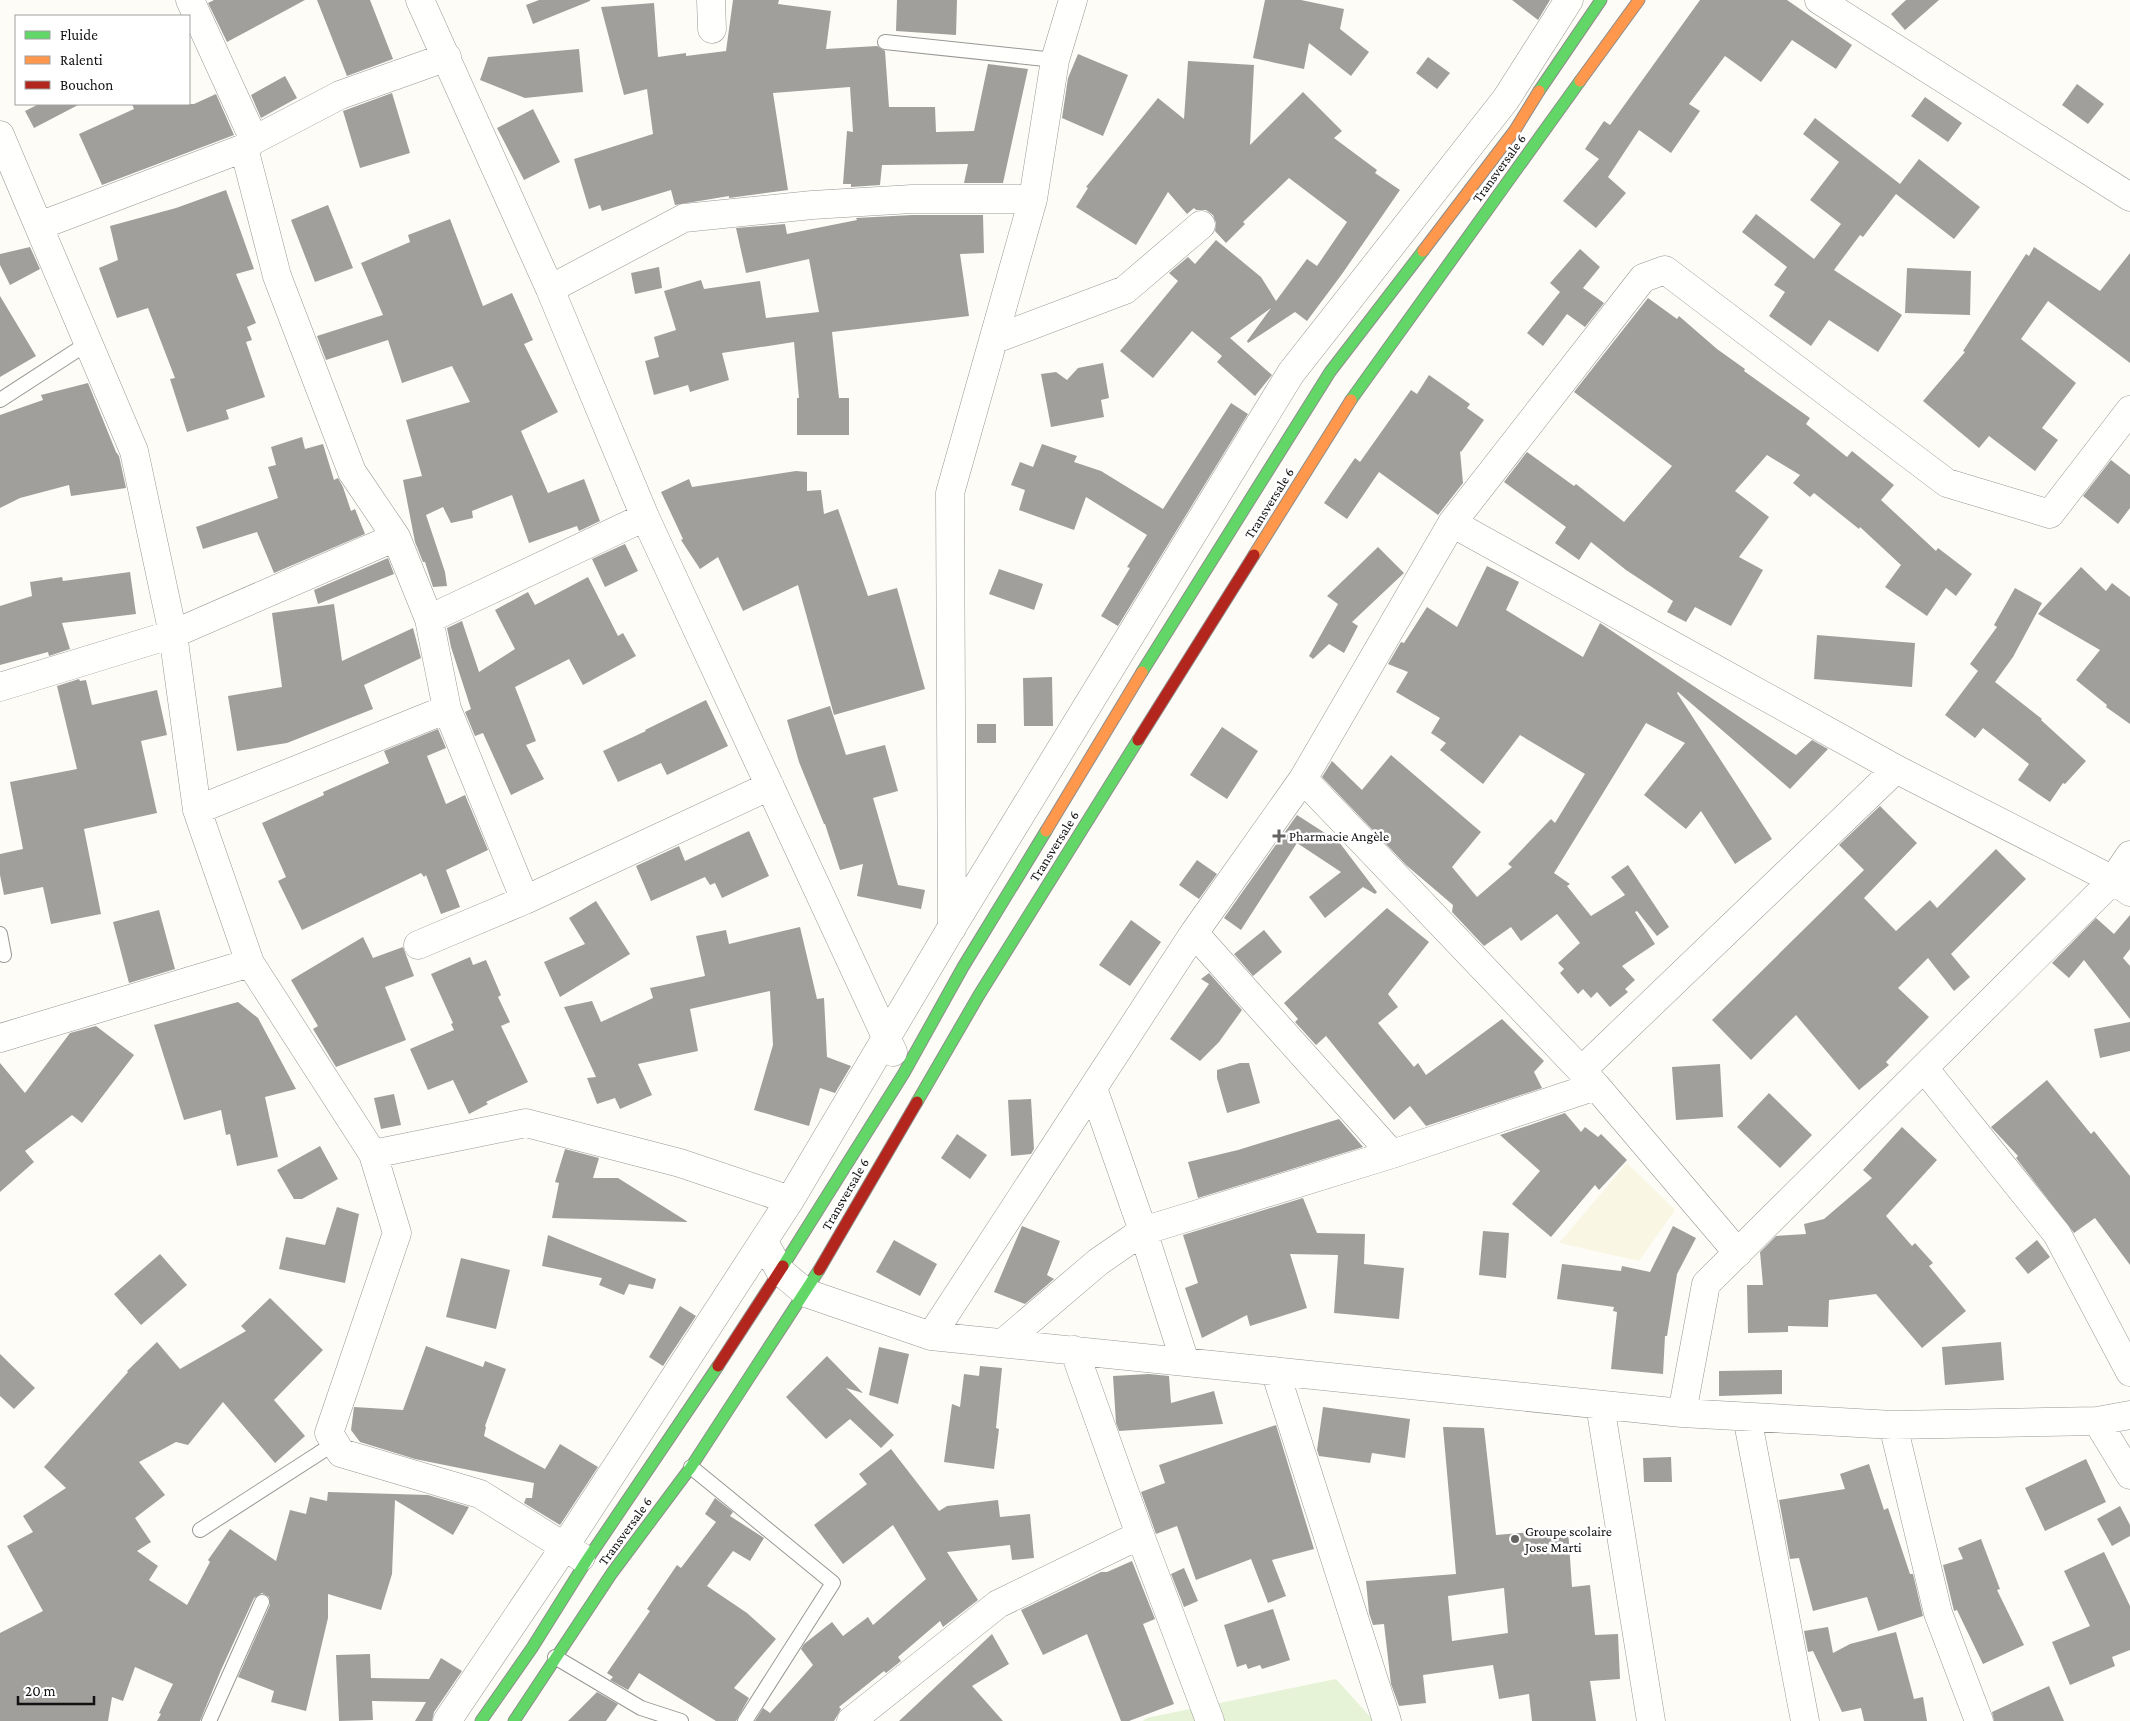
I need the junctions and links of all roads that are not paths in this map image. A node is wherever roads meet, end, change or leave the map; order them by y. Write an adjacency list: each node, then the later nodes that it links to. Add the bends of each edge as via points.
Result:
1 (190, 0): 16 (street)
2 (420, 0): 11 (street)
3 (711, 0): 9 (street)
4 (1073, 0): 12 (street)
5 (1569, 0): 13 (street)
6 (1601, 0): 13 (main road)
7 (1639, 0): 64 (main road, Transversale 6, via 1358,388 979,995)
8 (1829, 3): 17 (street)
9 (712, 29)
10 (885, 42): 12 (lane)
11 (447, 57): 16 (street, via 340,95); 21 (street)
12 (1055, 60): 18 (street)
13 (1542, 64): 14 (street)
14 (1516, 106): 22 (street); 23 (main road, Transversale 6, via 1515,130)
15 (0, 135): 20 (street)
16 (249, 144): 20 (street); 30 (street, via 277,276 352,472)
17 (2130, 197)
18 (1033, 199): 21 (street, via 912,199 684,218); 24 (street)
19 (1201, 225): 24 (street, via 1125,290)
20 (39, 226): 25 (street)
21 (550, 289): 28 (street)
22 (1357, 289): 23 (street); 31 (street, via 1291,373)
23 (1377, 311): 32 (main road, Transversale 6, via 1330,372)
24 (993, 340): 44 (street, via 950,493)
25 (88, 343): 26 (lane); 34 (street, via 134,451)
26 (0, 400)
27 (2130, 410): 29 (street, via 2050,514 1948,483 1665,270 1643,278)
28 (645, 518): 33 (street); 39 (street)
29 (1452, 523): 37 (street); 38 (street)
30 (396, 537): 33 (street); 34 (street)
31 (1164, 581): 32 (street); 44 (street)
32 (1188, 597): 50 (main road, Transversale 6)
33 (429, 619): 36 (street)
34 (173, 634): 35 (street); 40 (street)
35 (0, 687)
36 (447, 709): 40 (street); 43 (street)
37 (1896, 769): 42 (street); 55 (street)
38 (1303, 779): 45 (street); 55 (street)
39 (770, 786): 43 (street); 52 (street)
40 (197, 810): 49 (street)
41 (2130, 855): 42 (street)
42 (2121, 886): 53 (street)
43 (525, 900): 47 (street)
44 (952, 927): 50 (street); 52 (street)
45 (1194, 933): 56 (street); 58 (street)
46 (0, 934): 48 (lane)
47 (418, 945)
48 (4, 955)
49 (250, 964): 51 (street); 57 (street)
50 (963, 967): 54 (main road, Transversale 6)
51 (0, 1038)
52 (886, 1040): 54 (street); 59 (street)
53 (1924, 1068): 62 (street); 70 (street, via 2057,1234)
54 (904, 1073): 63 (main road, Transversale 6)
55 (1589, 1078): 58 (street); 62 (street)
56 (1093, 1088): 60 (street); 65 (street)
57 (373, 1154): 59 (street, via 526,1123 680,1163); 79 (street, via 397,1233 329,1433)
58 (1392, 1154): 60 (street)
59 (790, 1200): 61 (street)
60 (1143, 1231): 66 (street, via 1098,1262); 68 (street)
61 (763, 1241): 63 (street); 71 (street)
62 (1738, 1253): 73 (street, via 1706,1284)
63 (780, 1271): 64 (street); 76 (main road, Transversale 6)
64 (806, 1293): 65 (street); 80 (main road, Transversale 6)
65 (931, 1336): 66 (street)
66 (1003, 1343): 67 (street)
67 (1074, 1350): 68 (street); 83 (street)
68 (1184, 1362): 69 (street)
69 (1276, 1371): 72 (street); 95 (street)
70 (2130, 1372)
71 (660, 1399): 76 (street); 84 (street)
72 (1600, 1405): 73 (street); 96 (street)
73 (1682, 1414): 75 (street)
74 (2130, 1414): 77 (street)
75 (1747, 1417): 78 (street); 97 (street)
76 (682, 1421): 84 (main road, Transversale 6)
77 (2097, 1421): 78 (street); 81 (street)
78 (1893, 1425): 98 (street, via 1938,1613)
79 (335, 1443): 82 (lane); 84 (street, via 341,1453 480,1494)
80 (691, 1466): 86 (main road, Transversale 6); 92 (lane, via 833,1583)
81 (2130, 1476)
82 (200, 1530)
83 (1140, 1535): 93 (street, via 998,1604); 94 (street)
84 (576, 1553): 88 (street); 89 (main road, Transversale 6, via 532,1648)
85 (262, 1602): 87 (lane)
86 (555, 1657): 90 (main road, Transversale 6); 91 (lane, via 640,1708)
87 (210, 1721)
88 (448, 1721)
89 (481, 1721)
90 (514, 1721)
91 (681, 1721)
92 (745, 1721)
93 (851, 1721)
94 (1210, 1721)
95 (1387, 1721)
96 (1651, 1721)
97 (1805, 1721)
98 (1979, 1721)

